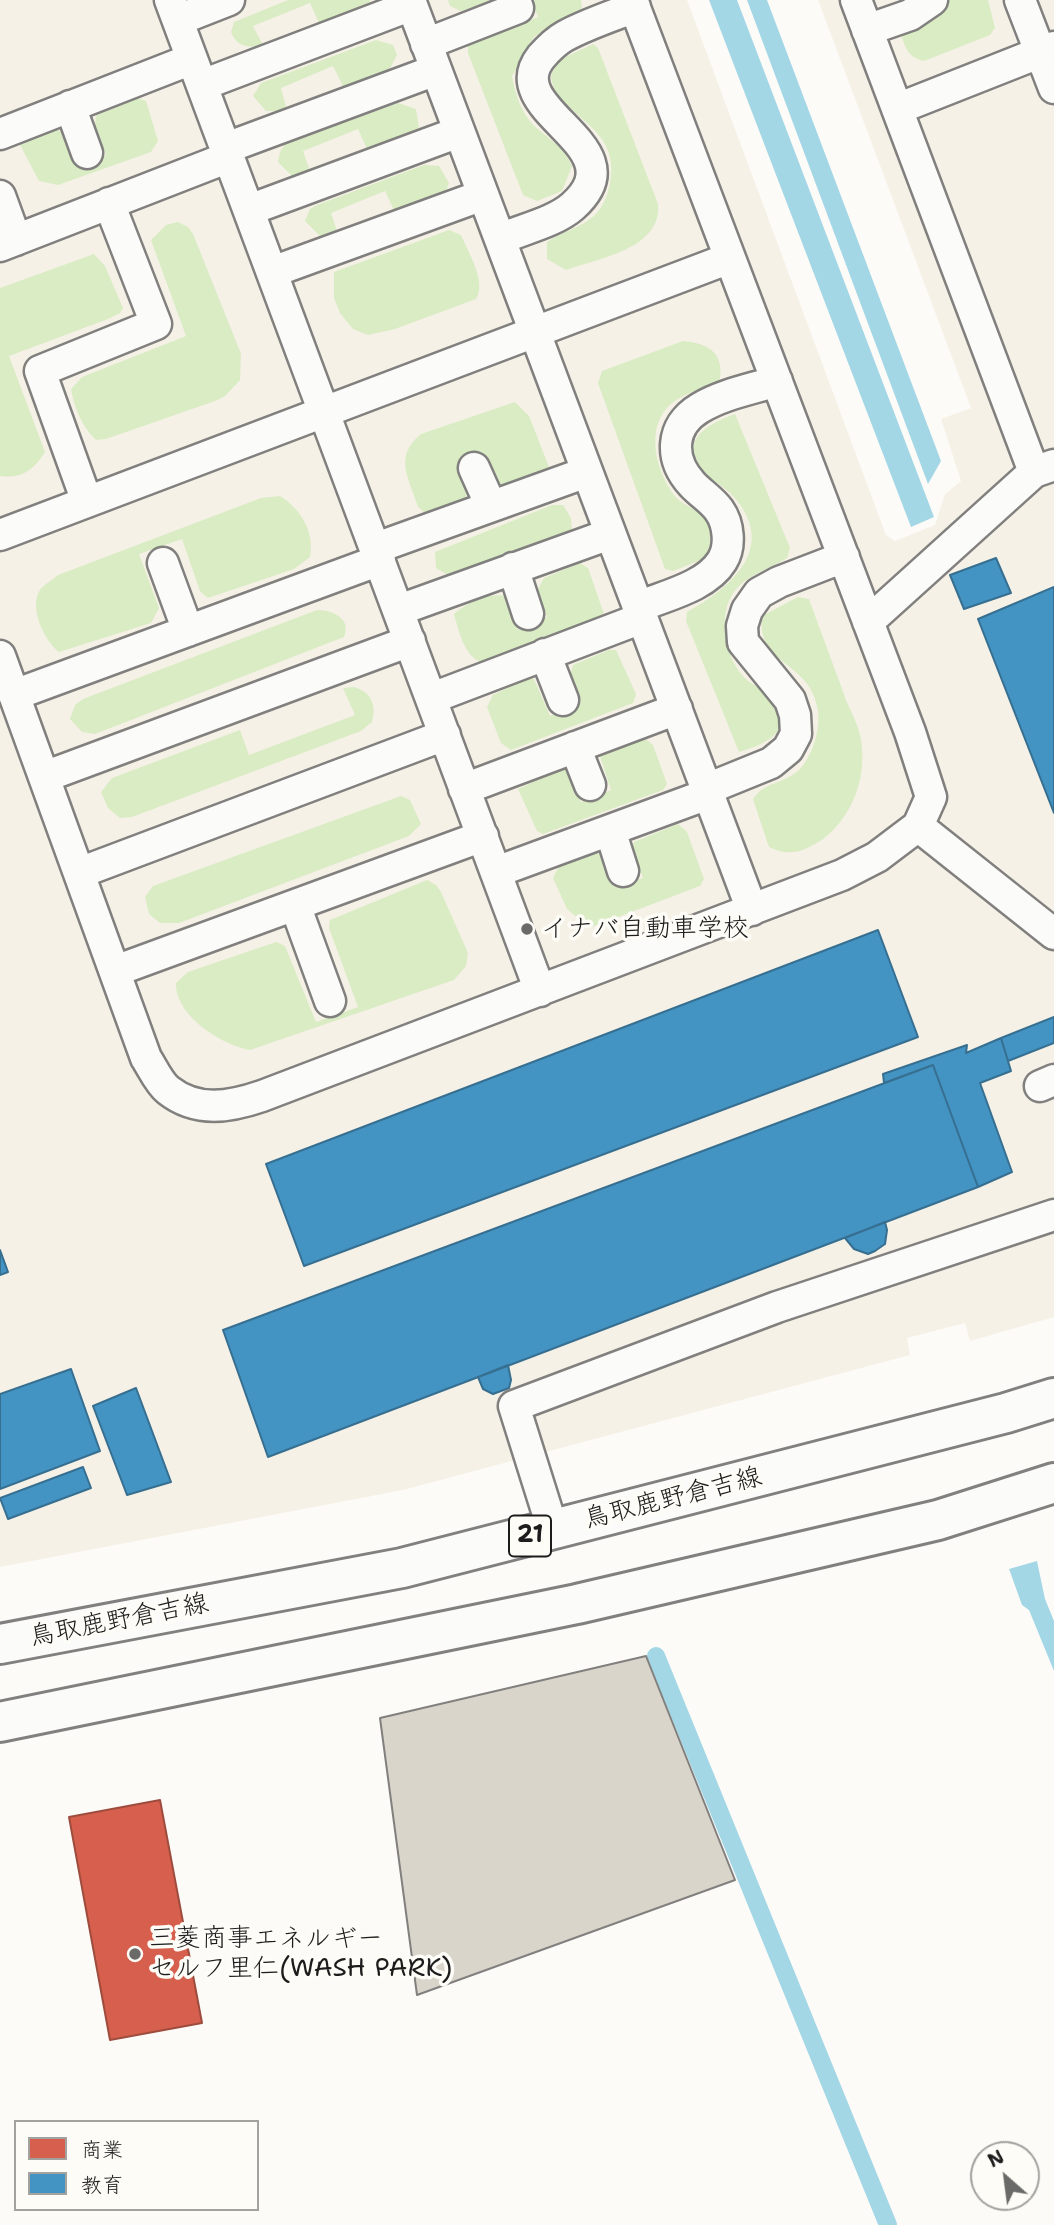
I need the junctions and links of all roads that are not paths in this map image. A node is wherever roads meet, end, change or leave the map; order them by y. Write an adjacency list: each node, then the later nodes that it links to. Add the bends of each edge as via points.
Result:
1 (229, 0): 8 (lane)
2 (515, 0): 11 (lane, via 518,8)
3 (856, 0): 9 (lane)
4 (932, 0): 9 (lane, via 910,15)
5 (1020, 0): 10 (lane)
6 (411, 3): 11 (lane); 12 (lane)
7 (633, 4): 24 (lane, via 564,36 532,69 532,83 540,99 583,147 591,162 592,179 573,206); 26 (lane)
8 (174, 10): 12 (lane)
9 (867, 30): 15 (lane)
10 (1047, 50): 13 (lane); 15 (lane)
11 (431, 57): 16 (lane); 18 (lane)
12 (197, 72): 14 (lane); 18 (lane)
13 (1054, 88)
14 (70, 106): 17 (lane); 19 (lane)
15 (897, 109): 32 (lane)
16 (459, 132): 20 (lane); 23 (lane)
17 (0, 134)
18 (228, 152): 22 (lane); 23 (lane)
19 (88, 153)
20 (483, 195): 24 (lane); 27 (lane)
21 (0, 196): 25 (lane)
22 (109, 203): 25 (lane); 34 (lane, via 156,324 40,371)
23 (249, 210): 27 (lane)
24 (500, 239): 28 (lane)
25 (8, 243)
26 (730, 258): 28 (lane); 29 (lane)
27 (272, 272): 30 (lane)
28 (535, 332): 30 (lane); 33 (lane)
29 (777, 381): 39 (lane); 43 (lane, via 700,408 684,422 674,454 681,471 720,511 728,543 722,561 709,575)
30 (325, 412): 34 (lane); 38 (lane)
31 (474, 468): 35 (lane)
32 (1044, 469): 45 (lane)
33 (587, 472): 35 (lane); 36 (lane)
34 (87, 502): 37 (lane)
35 (491, 506): 38 (lane)
36 (610, 534): 41 (lane); 43 (lane)
37 (0, 536)
38 (378, 554): 42 (lane); 46 (lane)
39 (844, 557): 45 (lane); 59 (lane, via 779,582 759,593 747,610 743,642 790,700 796,734 788,749 771,763)
40 (163, 563): 46 (lane)
41 (513, 568): 42 (lane); 44 (lane)
42 (399, 610): 47 (lane)
43 (640, 612): 48 (lane); 53 (lane)
44 (528, 614)
45 (868, 622): 60 (lane, via 931,797)
46 (188, 631): 50 (lane)
47 (410, 641): 51 (lane); 56 (lane)
48 (545, 654): 51 (lane); 52 (lane)
49 (0, 656): 50 (lane)
50 (14, 695): 56 (lane)
51 (432, 698): 54 (lane)
52 (562, 700)
53 (677, 709): 55 (lane); 59 (lane)
54 (445, 735): 58 (lane); 65 (lane)
55 (575, 747): 57 (lane); 58 (lane)
56 (44, 777): 65 (lane)
57 (590, 785)
58 (464, 789): 62 (lane)
59 (707, 792): 61 (lane); 67 (lane)
60 (918, 826): 67 (lane, via 842,876); 68 (lane)
61 (610, 830): 63 (lane); 64 (lane)
62 (483, 836): 64 (lane); 66 (lane)
63 (623, 871)
64 (496, 872): 70 (lane)
65 (79, 873): 69 (lane)
66 (295, 905): 69 (lane); 71 (lane)
67 (752, 910): 70 (lane)
68 (1054, 934)
69 (115, 971): 70 (lane, via 146,1058 166,1089 197,1104 230,1107)
70 (540, 991)
71 (330, 1001)
72 (1054, 1215): 75 (lane, via 777,1307 514,1406)
73 (1054, 1398): 75 (main road, 鳥取鹿野倉吉線 / 21)
74 (1054, 1483): 77 (main road, via 938,1520 590,1601)
75 (553, 1530): 76 (main road, 鳥取鹿野倉吉線 / 21, via 402,1568)
76 (0, 1644)
77 (0, 1722)

